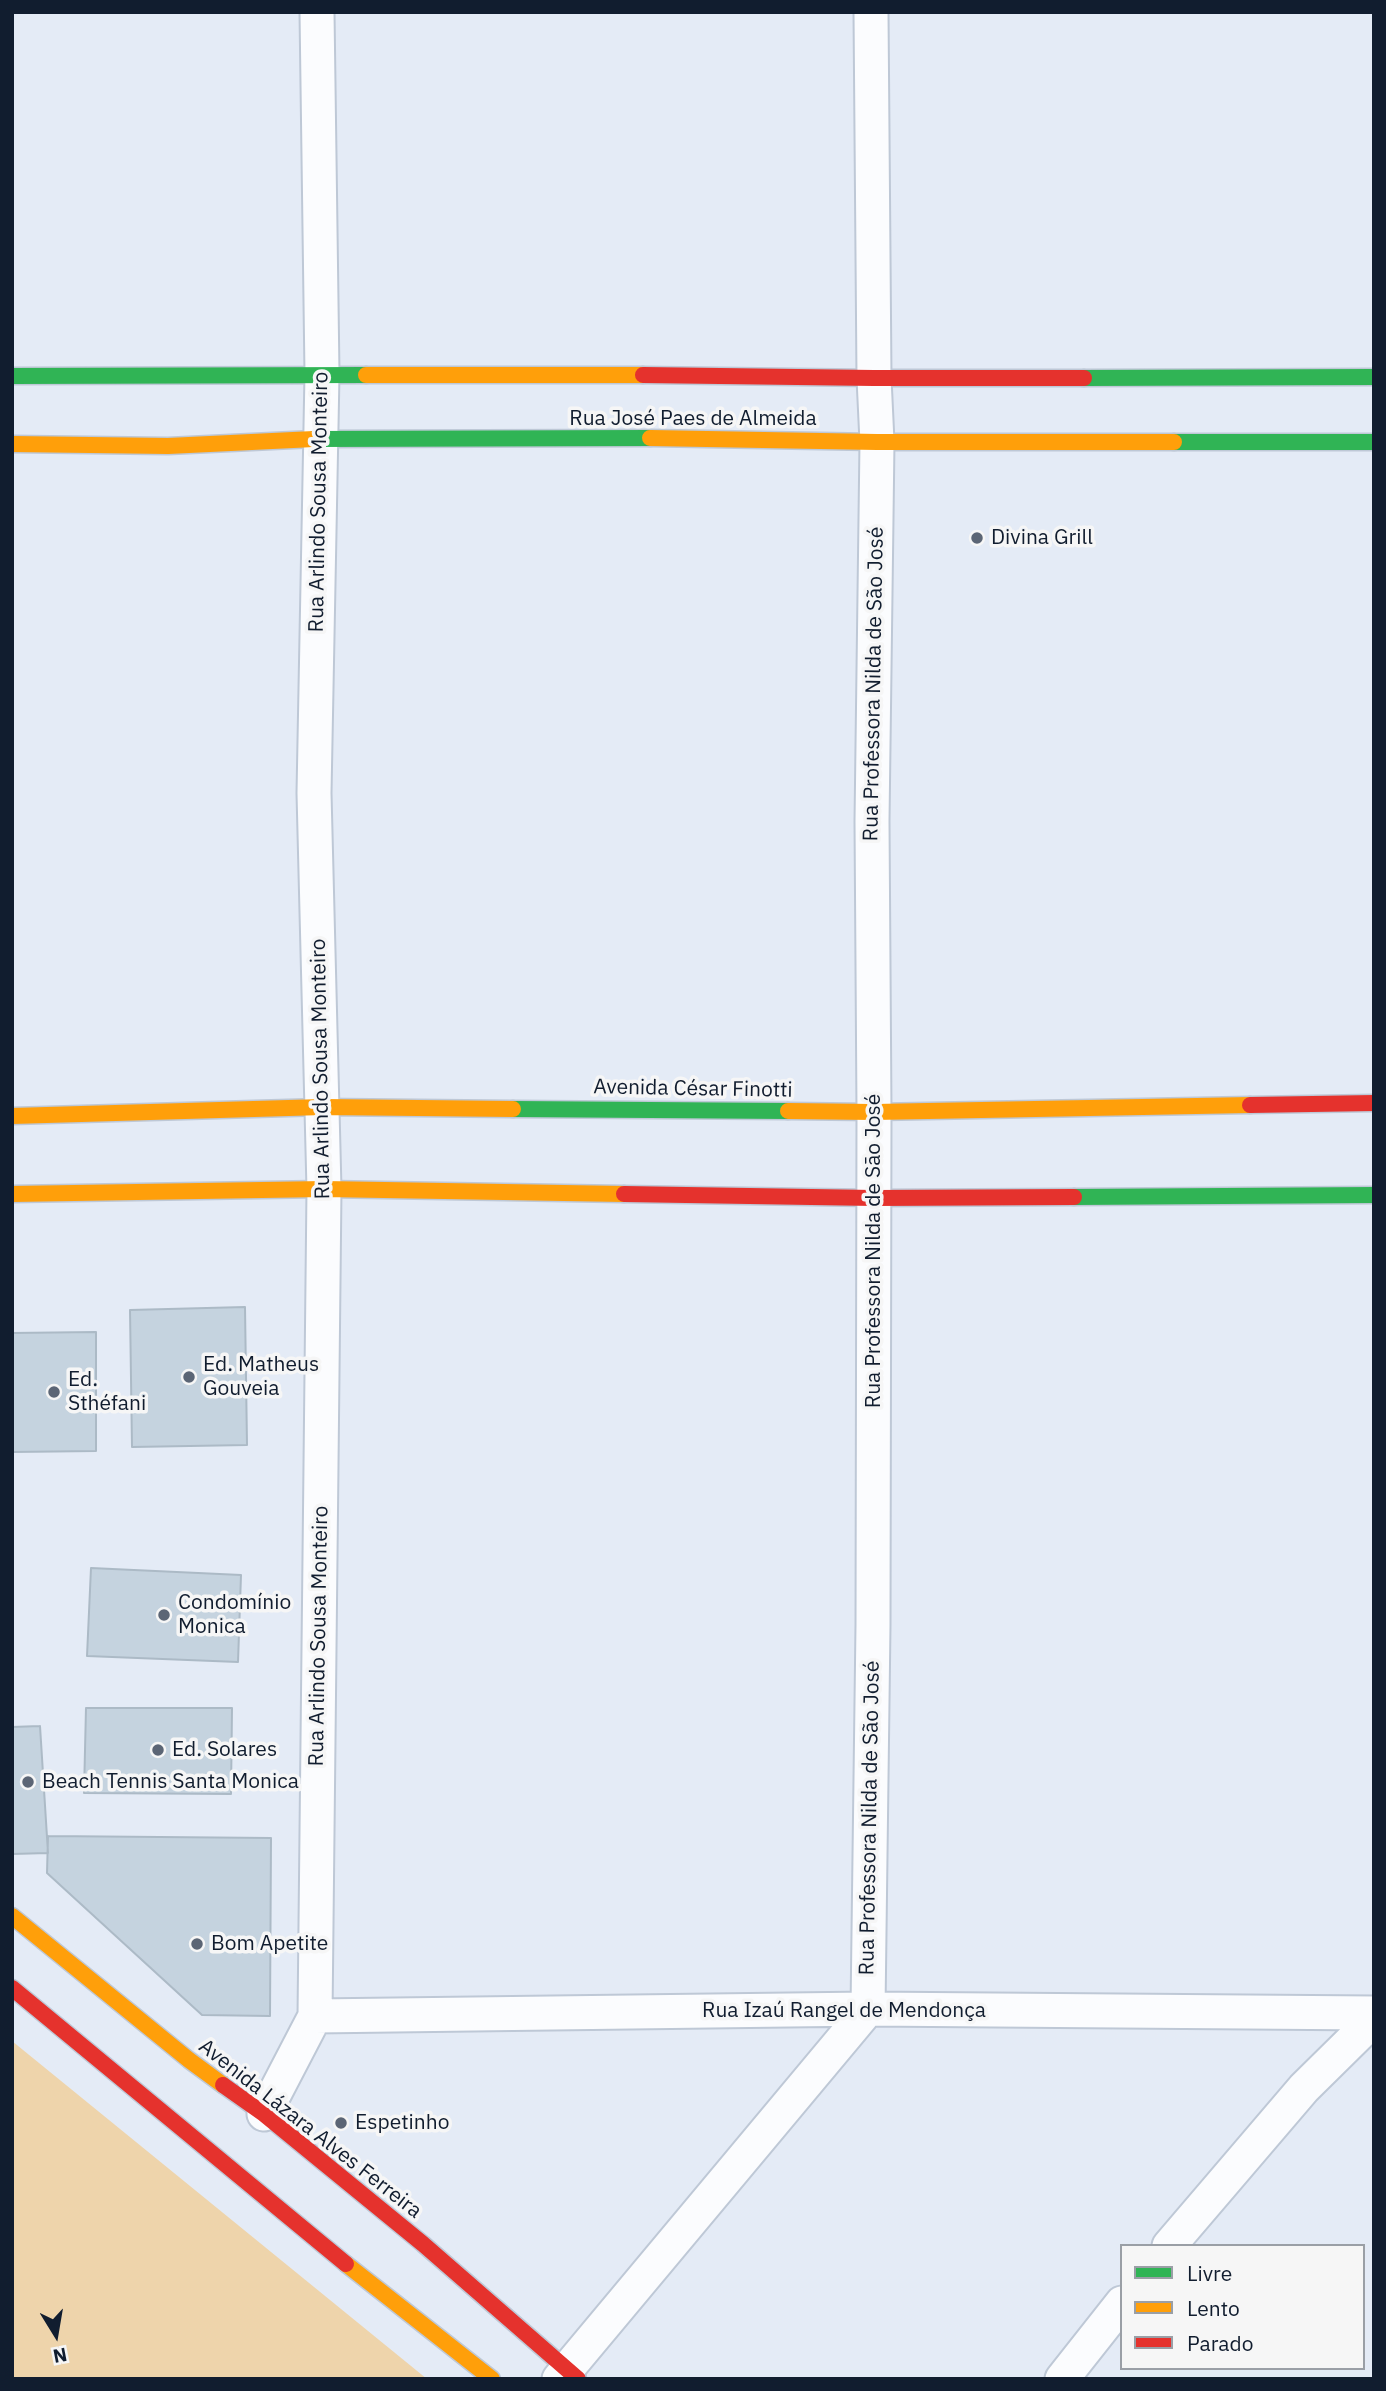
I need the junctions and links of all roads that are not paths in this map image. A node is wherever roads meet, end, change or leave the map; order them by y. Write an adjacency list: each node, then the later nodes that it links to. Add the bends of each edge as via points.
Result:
1 (317, 12): 3 (street, Rua Arlindo Sousa Monteiro)
2 (872, 12): 6 (street, Rua Professora Nilda de São José)
3 (322, 374): 4 (main road, Rua José Paes de Almeida); 6 (main road, Rua José Paes de Almeida); 7 (street, Rua Arlindo Sousa Monteiro)
4 (12, 376)
5 (1374, 377): 6 (main road, Rua José Paes de Almeida)
6 (874, 378): 8 (street, Rua Professora Nilda de São José)
7 (320, 439): 8 (main road, Rua José Paes de Almeida); 10 (main road, Rua José Paes de Almeida, via 168,446); 12 (street, Rua Arlindo Sousa Monteiro, via 314,793)
8 (877, 442): 9 (main road, Rua José Paes de Almeida); 13 (street, Rua Professora Nilda de São José)
9 (1374, 442)
10 (12, 444)
11 (1374, 1103): 13 (main road, Avenida César Finotti)
12 (323, 1107): 13 (main road, Avenida César Finotti); 14 (main road, Avenida César Finotti); 15 (street, Rua Arlindo Sousa Monteiro)
13 (874, 1112): 18 (street, Rua Professora Nilda de São José)
14 (12, 1115)
15 (324, 1189): 16 (main road); 18 (main road); 23 (street, Rua Arlindo Sousa Monteiro)
16 (12, 1194)
17 (1374, 1195): 18 (main road)
18 (874, 1198): 21 (street, Rua Professora Nilda de São José)
19 (12, 1916): 25 (main road, Avenida Lázara Alves Ferreira, via 82,1979)
20 (12, 1988): 29 (main road, via 54,2015 383,2294)
21 (868, 2008): 22 (street, Rua Izaú Rangel de Mendonça); 23 (street, Rua Izaú Rangel de Mendonça); 28 (street)
22 (1374, 2013)
23 (315, 2016): 25 (street, Rua Arlindo Sousa Monteiro)
24 (1374, 2019): 26 (street, via 1304,2088)
25 (264, 2113): 28 (main road, Avenida Lázara Alves Ferreira, via 423,2245)
26 (1170, 2244)
27 (1120, 2306): 30 (street)
28 (568, 2376)
29 (492, 2379)
30 (1062, 2379)

